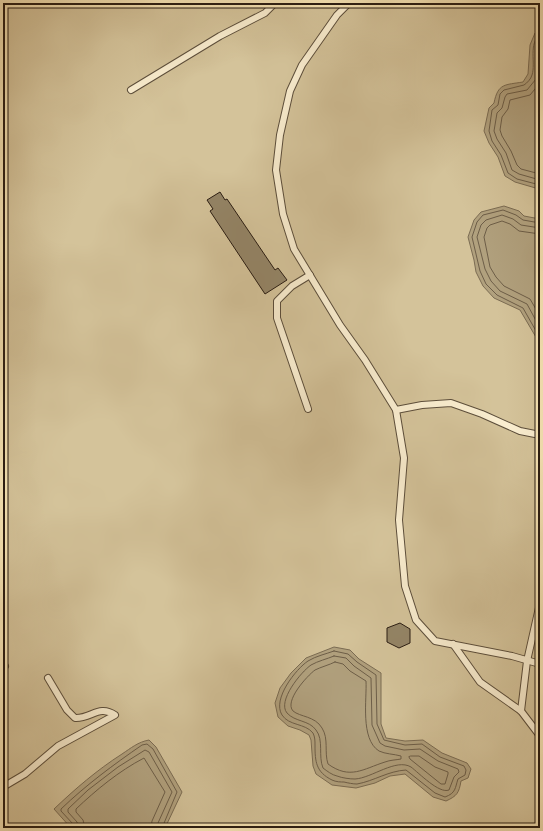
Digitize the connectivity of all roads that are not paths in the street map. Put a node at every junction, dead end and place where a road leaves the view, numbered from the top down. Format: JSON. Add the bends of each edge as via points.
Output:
{"nodes":[{"id":1,"x":275,"y":3,"type":"edge"},
{"id":2,"x":349,"y":3,"type":"edge"},
{"id":3,"x":131,"y":90,"type":"dead end"},
{"id":4,"x":310,"y":275,"type":"junction"},
{"id":5,"x":308,"y":409,"type":"dead end"},
{"id":6,"x":396,"y":410,"type":"junction"},
{"id":7,"x":540,"y":435,"type":"edge"},
{"id":8,"x":540,"y":603,"type":"edge"},
{"id":9,"x":454,"y":644,"type":"junction"},
{"id":10,"x":527,"y":661,"type":"junction"},
{"id":11,"x":540,"y":664,"type":"edge"},
{"id":12,"x":48,"y":678,"type":"dead end"},
{"id":13,"x":521,"y":710,"type":"junction"},
{"id":14,"x":540,"y":736,"type":"edge"},
{"id":15,"x":3,"y":787,"type":"edge"}],
"edges":[{"from":1,"to":3,"type":"lane","via":[[265,13],[220,36]]},
{"from":2,"to":4,"type":"lane","via":[[337,15],[302,65],[290,91],[280,135],[276,170],[282,214],[294,249]]},
{"from":4,"to":5,"type":"lane","via":[[292,286],[277,301],[277,318]]},
{"from":4,"to":6,"type":"lane"},
{"from":6,"to":7,"type":"lane","via":[[451,403],[520,431]]},
{"from":6,"to":9,"type":"lane","via":[[404,458],[399,520],[405,586],[416,620],[435,641]]},
{"from":8,"to":10,"type":"lane"},
{"from":9,"to":10,"type":"lane"},
{"from":9,"to":13,"type":"lane","via":[[480,682]]},
{"from":10,"to":11,"type":"lane"},
{"from":10,"to":13,"type":"lane"},
{"from":12,"to":15,"type":"lane","via":[[67,710],[75,718],[108,710],[115,715],[58,746],[25,774]]},
{"from":13,"to":14,"type":"lane"}]}
